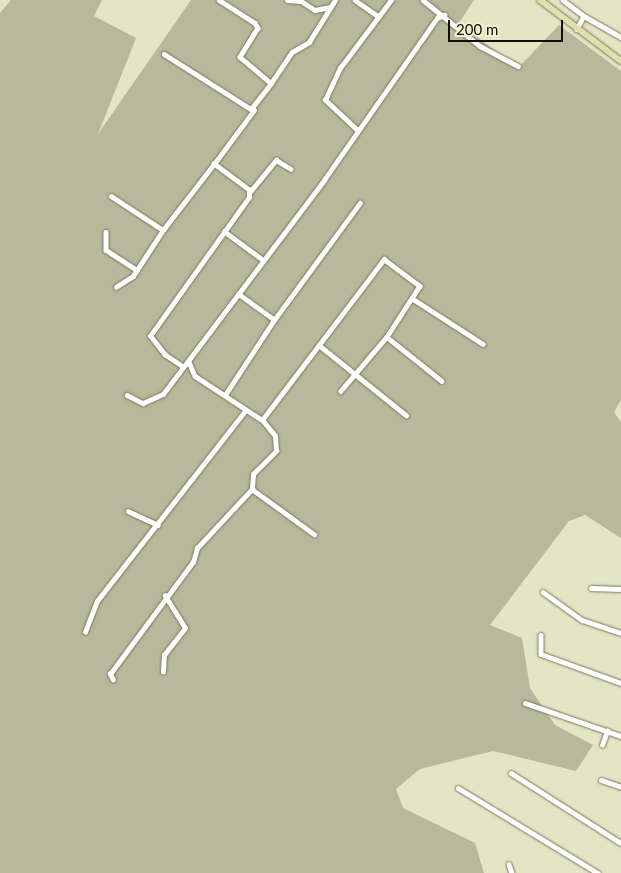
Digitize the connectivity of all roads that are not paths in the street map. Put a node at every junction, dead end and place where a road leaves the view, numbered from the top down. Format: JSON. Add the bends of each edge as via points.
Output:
{"nodes":[{"id":1,"x":219,"y":0,"type":"edge"},
{"id":2,"x":287,"y":0,"type":"edge"},
{"id":3,"x":335,"y":0,"type":"edge"},
{"id":4,"x":355,"y":0,"type":"edge"},
{"id":5,"x":391,"y":0,"type":"edge"},
{"id":6,"x":423,"y":0,"type":"edge"},
{"id":7,"x":540,"y":0,"type":"edge"},
{"id":8,"x":567,"y":1,"type":"edge"},
{"id":9,"x":330,"y":7,"type":"junction"},
{"id":10,"x":444,"y":15,"type":"junction"},
{"id":11,"x":584,"y":16,"type":"junction"},
{"id":12,"x":379,"y":17,"type":"junction"},
{"id":13,"x":577,"y":29,"type":"junction"},
{"id":14,"x":621,"y":38,"type":"edge"},
{"id":15,"x":164,"y":54,"type":"dead end"},
{"id":16,"x":621,"y":61,"type":"edge"},
{"id":17,"x":518,"y":66,"type":"dead end"},
{"id":18,"x":272,"y":84,"type":"junction"},
{"id":19,"x":254,"y":110,"type":"junction"},
{"id":20,"x":358,"y":130,"type":"junction"},
{"id":21,"x":214,"y":164,"type":"junction"},
{"id":22,"x":292,"y":169,"type":"dead end"},
{"id":23,"x":249,"y":193,"type":"junction"},
{"id":24,"x":111,"y":196,"type":"dead end"},
{"id":25,"x":360,"y":203,"type":"dead end"},
{"id":26,"x":163,"y":230,"type":"junction"},
{"id":27,"x":106,"y":232,"type":"dead end"},
{"id":28,"x":224,"y":232,"type":"junction"},
{"id":29,"x":262,"y":259,"type":"junction"},
{"id":30,"x":137,"y":270,"type":"junction"},
{"id":31,"x":116,"y":288,"type":"dead end"},
{"id":32,"x":238,"y":294,"type":"junction"},
{"id":33,"x":414,"y":299,"type":"junction"},
{"id":34,"x":274,"y":320,"type":"junction"},
{"id":35,"x":387,"y":337,"type":"junction"},
{"id":36,"x":483,"y":344,"type":"dead end"},
{"id":37,"x":319,"y":345,"type":"junction"},
{"id":38,"x":189,"y":362,"type":"junction"},
{"id":39,"x":183,"y":367,"type":"junction"},
{"id":40,"x":357,"y":375,"type":"junction"},
{"id":41,"x":442,"y":381,"type":"dead end"},
{"id":42,"x":341,"y":391,"type":"dead end"},
{"id":43,"x":127,"y":395,"type":"dead end"},
{"id":44,"x":225,"y":395,"type":"junction"},
{"id":45,"x":244,"y":412,"type":"junction"},
{"id":46,"x":406,"y":415,"type":"dead end"},
{"id":47,"x":262,"y":420,"type":"junction"},
{"id":48,"x":252,"y":489,"type":"junction"},
{"id":49,"x":128,"y":511,"type":"dead end"},
{"id":50,"x":158,"y":525,"type":"junction"},
{"id":51,"x":314,"y":534,"type":"dead end"},
{"id":52,"x":591,"y":588,"type":"dead end"},
{"id":53,"x":621,"y":589,"type":"edge"},
{"id":54,"x":543,"y":592,"type":"dead end"},
{"id":55,"x":165,"y":596,"type":"junction"},
{"id":56,"x":84,"y":632,"type":"dead end"},
{"id":57,"x":621,"y":633,"type":"edge"},
{"id":58,"x":541,"y":635,"type":"dead end"},
{"id":59,"x":163,"y":672,"type":"dead end"},
{"id":60,"x":113,"y":680,"type":"dead end"},
{"id":61,"x":621,"y":683,"type":"edge"},
{"id":62,"x":525,"y":703,"type":"dead end"},
{"id":63,"x":608,"y":731,"type":"junction"},
{"id":64,"x":621,"y":736,"type":"edge"},
{"id":65,"x":602,"y":746,"type":"dead end"},
{"id":66,"x":511,"y":773,"type":"dead end"},
{"id":67,"x":601,"y":780,"type":"dead end"},
{"id":68,"x":621,"y":787,"type":"edge"},
{"id":69,"x":458,"y":788,"type":"dead end"},
{"id":70,"x":621,"y":843,"type":"edge"},
{"id":71,"x":509,"y":864,"type":"dead end"},
{"id":72,"x":591,"y":872,"type":"edge"},
{"id":73,"x":512,"y":873,"type":"edge"},
{"id":74,"x":598,"y":873,"type":"edge"}],
"edges":[{"from":1,"to":18,"type":"street","via":[[255,23],[258,28],[240,57]]},
{"from":2,"to":9,"type":"street","via":[[301,1],[315,10]]},
{"from":3,"to":9,"type":"street"},
{"from":4,"to":12,"type":"street"},
{"from":5,"to":12,"type":"street"},
{"from":6,"to":10,"type":"street"},
{"from":7,"to":13,"type":"main road"},
{"from":8,"to":11,"type":"street"},
{"from":9,"to":18,"type":"street","via":[[309,42],[292,52]]},
{"from":10,"to":17,"type":"street","via":[[480,46]]},
{"from":10,"to":20,"type":"street","via":[[437,18]]},
{"from":11,"to":13,"type":"street"},
{"from":11,"to":14,"type":"street"},
{"from":12,"to":20,"type":"street","via":[[340,68],[325,100]]},
{"from":13,"to":16,"type":"main road"},
{"from":15,"to":19,"type":"street","via":[[229,99]]},
{"from":18,"to":19,"type":"street"},
{"from":19,"to":21,"type":"street"},
{"from":20,"to":29,"type":"street"},
{"from":21,"to":23,"type":"street"},
{"from":21,"to":26,"type":"street"},
{"from":22,"to":23,"type":"street","via":[[276,160]]},
{"from":23,"to":28,"type":"street"},
{"from":24,"to":26,"type":"street"},
{"from":25,"to":34,"type":"street"},
{"from":26,"to":30,"type":"street"},
{"from":27,"to":30,"type":"street","via":[[106,250]]},
{"from":28,"to":29,"type":"street"},
{"from":28,"to":39,"type":"street","via":[[150,336],[165,355]]},
{"from":29,"to":32,"type":"street"},
{"from":30,"to":31,"type":"street"},
{"from":32,"to":34,"type":"street"},
{"from":32,"to":38,"type":"street"},
{"from":33,"to":35,"type":"street"},
{"from":33,"to":36,"type":"street"},
{"from":33,"to":37,"type":"street","via":[[420,284],[384,259]]},
{"from":34,"to":44,"type":"street"},
{"from":35,"to":40,"type":"street"},
{"from":35,"to":41,"type":"street"},
{"from":37,"to":40,"type":"street"},
{"from":37,"to":47,"type":"street"},
{"from":38,"to":39,"type":"street"},
{"from":38,"to":44,"type":"street","via":[[195,376]]},
{"from":39,"to":43,"type":"street","via":[[152,403]]},
{"from":40,"to":42,"type":"street"},
{"from":40,"to":46,"type":"street"},
{"from":44,"to":45,"type":"street"},
{"from":45,"to":47,"type":"street"},
{"from":45,"to":50,"type":"street"},
{"from":47,"to":48,"type":"street","via":[[278,442],[271,458],[253,474]]},
{"from":48,"to":51,"type":"street"},
{"from":48,"to":55,"type":"street","via":[[196,548],[192,562]]},
{"from":49,"to":50,"type":"street"},
{"from":50,"to":56,"type":"street","via":[[97,601]]},
{"from":52,"to":53,"type":"street"},
{"from":54,"to":57,"type":"street","via":[[582,620]]},
{"from":55,"to":59,"type":"street","via":[[185,628],[164,655]]},
{"from":55,"to":60,"type":"street","via":[[110,674]]},
{"from":58,"to":61,"type":"street","via":[[541,654]]},
{"from":62,"to":63,"type":"street"},
{"from":63,"to":64,"type":"street"},
{"from":63,"to":65,"type":"street"},
{"from":66,"to":70,"type":"street"},
{"from":67,"to":68,"type":"street"},
{"from":69,"to":72,"type":"street"},
{"from":71,"to":73,"type":"street"},
{"from":72,"to":74,"type":"street"}]}
